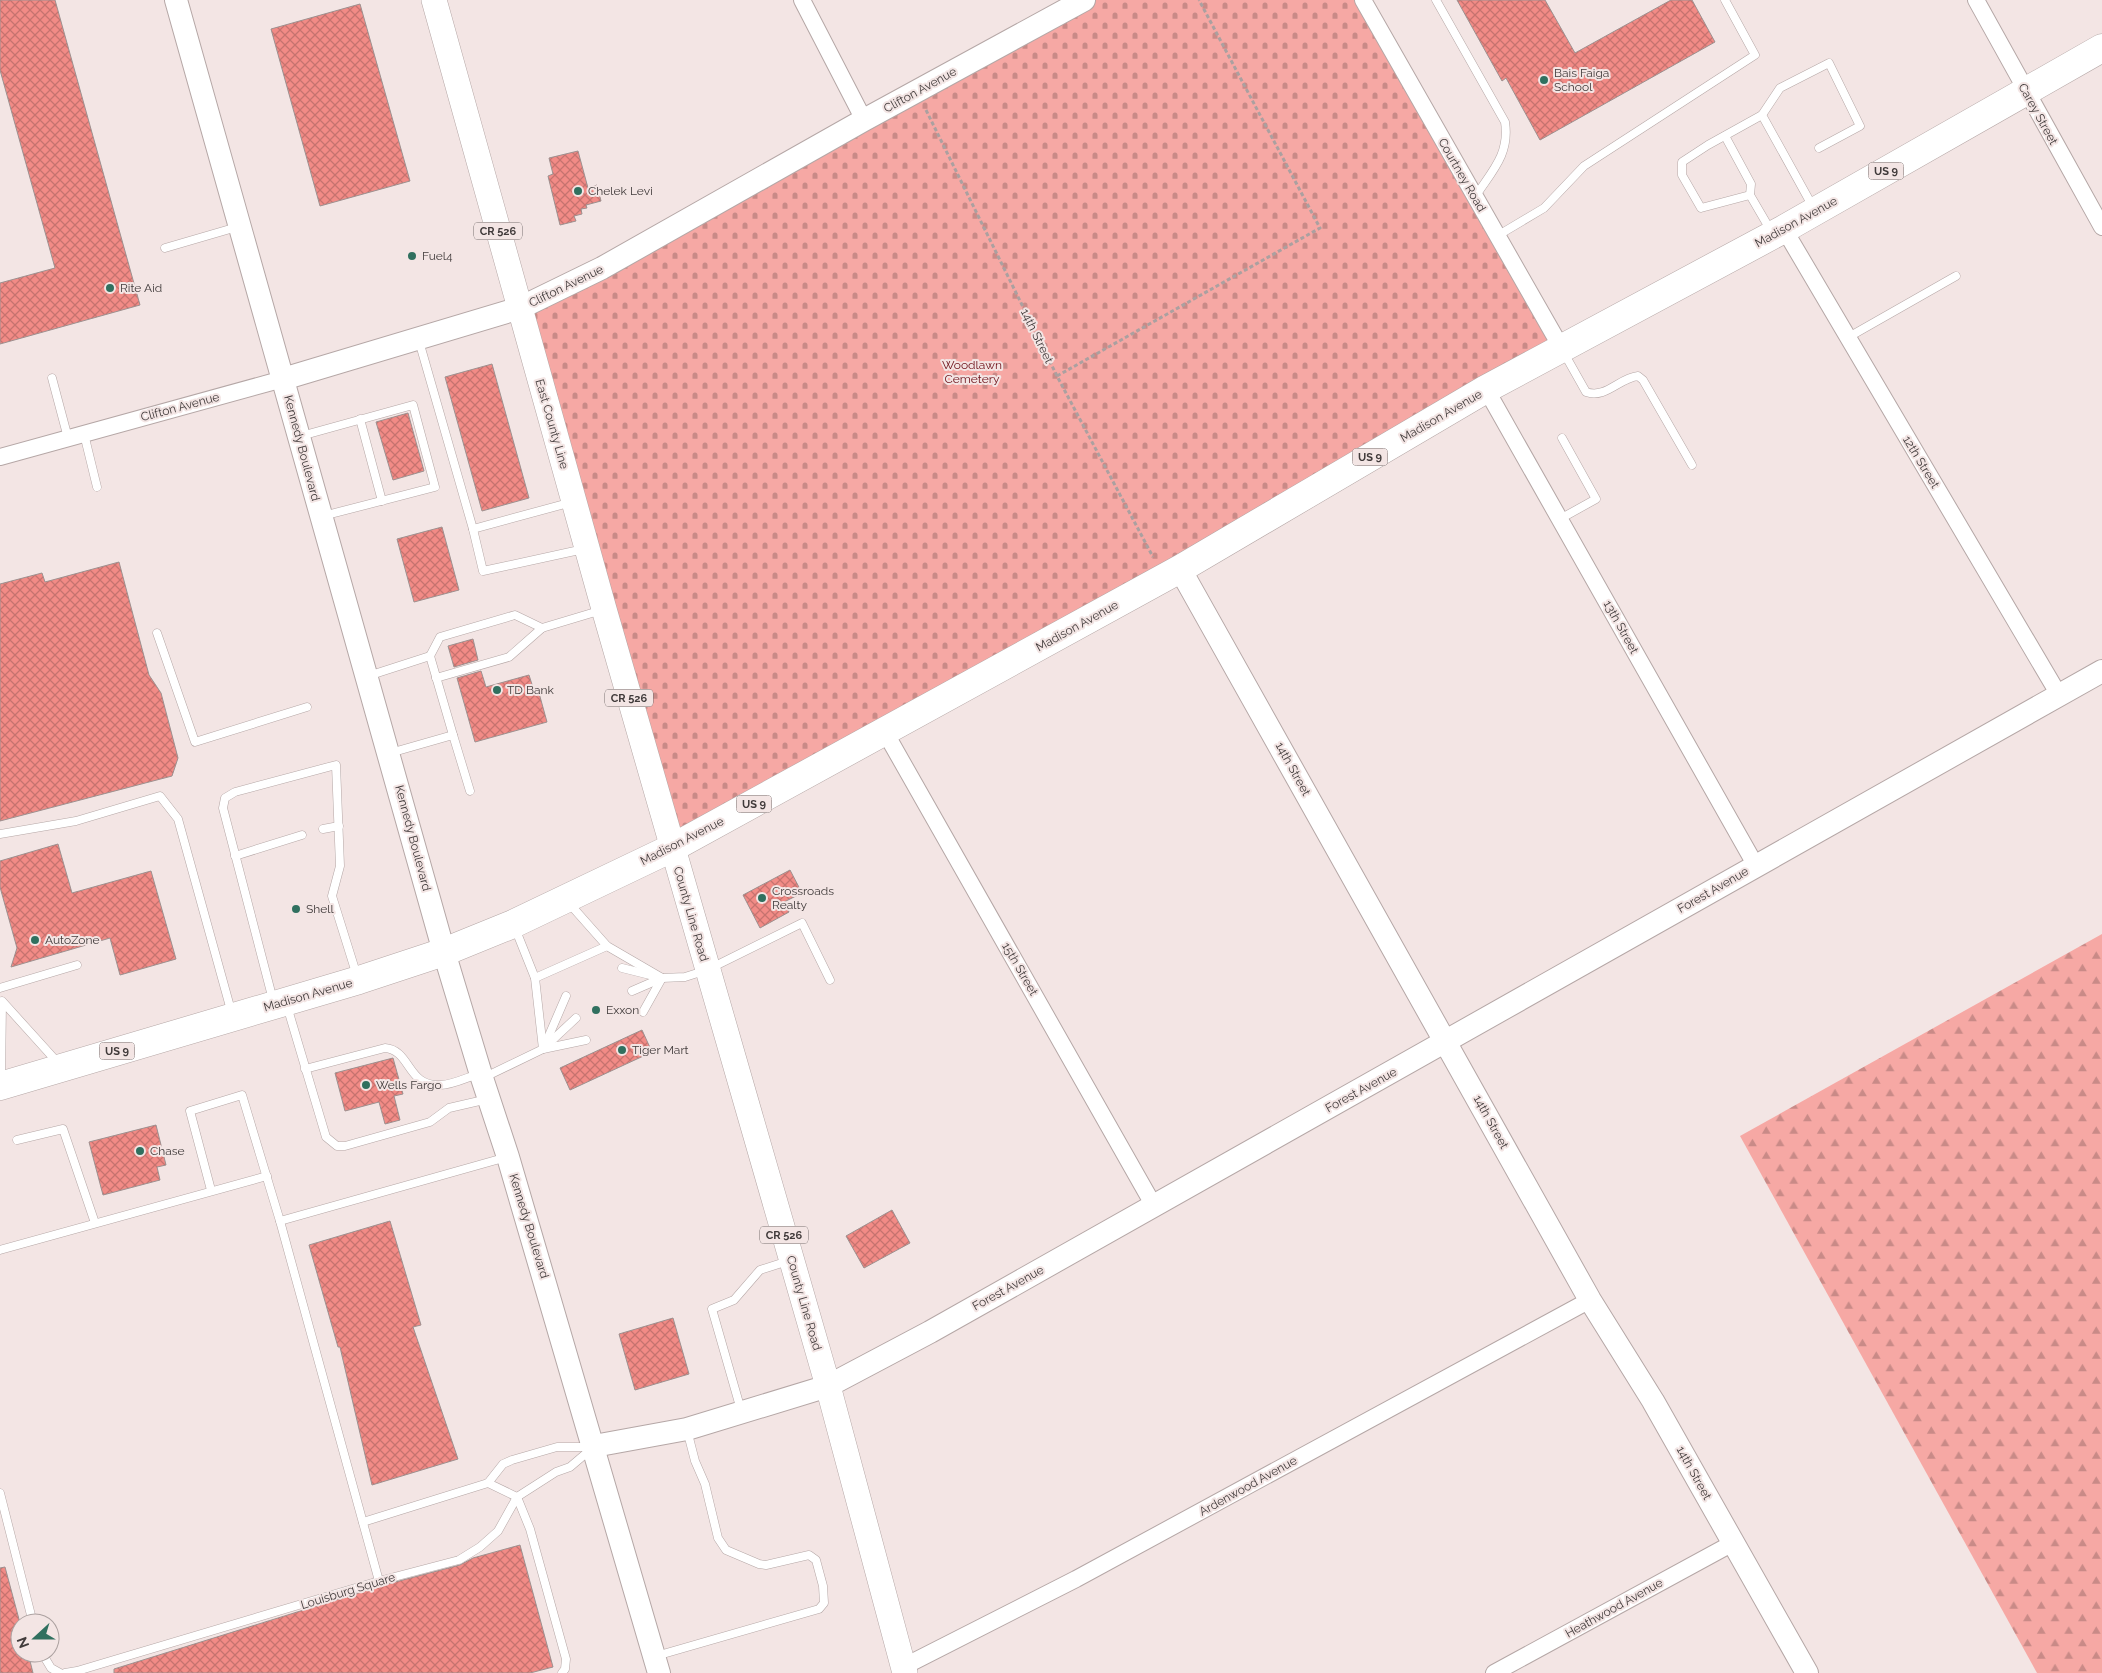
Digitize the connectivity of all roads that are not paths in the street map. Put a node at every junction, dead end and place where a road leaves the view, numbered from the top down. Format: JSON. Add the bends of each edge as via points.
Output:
{"nodes":[{"id":1,"x":176,"y":0,"type":"edge"},
{"id":2,"x":434,"y":0,"type":"edge"},
{"id":3,"x":802,"y":0,"type":"edge"},
{"id":4,"x":1363,"y":0,"type":"edge"},
{"id":5,"x":1436,"y":0,"type":"edge"},
{"id":6,"x":1725,"y":0,"type":"edge"},
{"id":7,"x":1976,"y":0,"type":"edge"},
{"id":8,"x":1078,"y":1,"type":"edge"},
{"id":9,"x":2102,"y":48,"type":"edge"},
{"id":10,"x":2026,"y":92,"type":"junction"},
{"id":11,"x":1762,"y":115,"type":"junction"},
{"id":12,"x":864,"y":120,"type":"junction"},
{"id":13,"x":1725,"y":136,"type":"junction"},
{"id":14,"x":1819,"y":148,"type":"dead end"},
{"id":15,"x":1750,"y":195,"type":"junction"},
{"id":16,"x":1475,"y":197,"type":"junction"},
{"id":17,"x":1816,"y":211,"type":"junction"},
{"id":18,"x":239,"y":227,"type":"junction"},
{"id":19,"x":2102,"y":227,"type":"edge"},
{"id":20,"x":1778,"y":232,"type":"junction"},
{"id":21,"x":1497,"y":236,"type":"junction"},
{"id":22,"x":165,"y":248,"type":"dead end"},
{"id":23,"x":1956,"y":276,"type":"dead end"},
{"id":24,"x":520,"y":308,"type":"junction"},
{"id":25,"x":1847,"y":338,"type":"junction"},
{"id":26,"x":418,"y":339,"type":"junction"},
{"id":27,"x":1562,"y":349,"type":"junction"},
{"id":28,"x":52,"y":378,"type":"dead end"},
{"id":29,"x":283,"y":379,"type":"junction"},
{"id":30,"x":1486,"y":389,"type":"junction"},
{"id":31,"x":360,"y":419,"type":"junction"},
{"id":32,"x":76,"y":436,"type":"junction"},
{"id":33,"x":298,"y":437,"type":"junction"},
{"id":34,"x":1562,"y":438,"type":"dead end"},
{"id":35,"x":0,"y":457,"type":"edge"},
{"id":36,"x":1692,"y":465,"type":"dead end"},
{"id":37,"x":97,"y":486,"type":"dead end"},
{"id":38,"x":382,"y":501,"type":"junction"},
{"id":39,"x":574,"y":502,"type":"junction"},
{"id":40,"x":321,"y":516,"type":"junction"},
{"id":41,"x":1560,"y":520,"type":"junction"},
{"id":42,"x":473,"y":529,"type":"junction"},
{"id":43,"x":586,"y":548,"type":"junction"},
{"id":44,"x":1172,"y":573,"type":"junction"},
{"id":45,"x":604,"y":609,"type":"junction"},
{"id":46,"x":542,"y":628,"type":"junction"},
{"id":47,"x":157,"y":633,"type":"dead end"},
{"id":48,"x":430,"y":656,"type":"junction"},
{"id":49,"x":2102,"y":671,"type":"edge"},
{"id":50,"x":368,"y":676,"type":"junction"},
{"id":51,"x":436,"y":678,"type":"junction"},
{"id":52,"x":2059,"y":695,"type":"junction"},
{"id":53,"x":307,"y":707,"type":"dead end"},
{"id":54,"x":885,"y":732,"type":"junction"},
{"id":55,"x":453,"y":735,"type":"junction"},
{"id":56,"x":390,"y":753,"type":"junction"},
{"id":57,"x":470,"y":791,"type":"dead end"},
{"id":58,"x":339,"y":826,"type":"junction"},
{"id":59,"x":323,"y":830,"type":"dead end"},
{"id":60,"x":0,"y":834,"type":"edge"},
{"id":61,"x":302,"y":836,"type":"dead end"},
{"id":62,"x":672,"y":848,"type":"junction"},
{"id":63,"x":235,"y":856,"type":"junction"},
{"id":64,"x":1756,"y":866,"type":"junction"},
{"id":65,"x":564,"y":899,"type":"junction"},
{"id":66,"x":513,"y":924,"type":"junction"},
{"id":67,"x":607,"y":946,"type":"junction"},
{"id":68,"x":444,"y":952,"type":"junction"},
{"id":69,"x":78,"y":965,"type":"dead end"},
{"id":70,"x":622,"y":968,"type":"dead end"},
{"id":71,"x":707,"y":970,"type":"junction"},
{"id":72,"x":535,"y":978,"type":"junction"},
{"id":73,"x":662,"y":978,"type":"junction"},
{"id":74,"x":359,"y":980,"type":"junction"},
{"id":75,"x":830,"y":980,"type":"dead end"},
{"id":76,"x":0,"y":988,"type":"edge"},
{"id":77,"x":632,"y":991,"type":"dead end"},
{"id":78,"x":566,"y":996,"type":"dead end"},
{"id":79,"x":1,"y":1000,"type":"edge"},
{"id":80,"x":280,"y":1003,"type":"junction"},
{"id":81,"x":643,"y":1012,"type":"dead end"},
{"id":82,"x":233,"y":1017,"type":"junction"},
{"id":83,"x":576,"y":1018,"type":"dead end"},
{"id":84,"x":586,"y":1040,"type":"dead end"},
{"id":85,"x":1446,"y":1042,"type":"junction"},
{"id":86,"x":543,"y":1049,"type":"junction"},
{"id":87,"x":62,"y":1067,"type":"junction"},
{"id":88,"x":305,"y":1069,"type":"junction"},
{"id":89,"x":484,"y":1084,"type":"junction"},
{"id":90,"x":0,"y":1086,"type":"edge"},
{"id":91,"x":17,"y":1140,"type":"dead end"},
{"id":92,"x":508,"y":1157,"type":"junction"},
{"id":93,"x":267,"y":1176,"type":"junction"},
{"id":94,"x":212,"y":1190,"type":"junction"},
{"id":95,"x":1154,"y":1206,"type":"junction"},
{"id":96,"x":280,"y":1220,"type":"junction"},
{"id":97,"x":95,"y":1223,"type":"junction"},
{"id":98,"x":0,"y":1250,"type":"edge"},
{"id":99,"x":792,"y":1260,"type":"junction"},
{"id":100,"x":1590,"y":1300,"type":"junction"},
{"id":101,"x":828,"y":1386,"type":"junction"},
{"id":102,"x":741,"y":1412,"type":"junction"},
{"id":103,"x":687,"y":1429,"type":"junction"},
{"id":104,"x":594,"y":1446,"type":"junction"},
{"id":105,"x":488,"y":1483,"type":"junction"},
{"id":106,"x":0,"y":1493,"type":"edge"},
{"id":107,"x":517,"y":1497,"type":"junction"},
{"id":108,"x":363,"y":1522,"type":"junction"},
{"id":109,"x":1733,"y":1543,"type":"junction"},
{"id":110,"x":380,"y":1581,"type":"junction"},
{"id":111,"x":30,"y":1613,"type":"edge"},
{"id":112,"x":657,"y":1665,"type":"edge"},
{"id":113,"x":904,"y":1670,"type":"edge"},
{"id":114,"x":51,"y":1671,"type":"edge"},
{"id":115,"x":60,"y":1673,"type":"edge"},
{"id":116,"x":65,"y":1673,"type":"edge"},
{"id":117,"x":562,"y":1673,"type":"edge"},
{"id":118,"x":1494,"y":1673,"type":"edge"},
{"id":119,"x":1807,"y":1673,"type":"edge"}],
"edges":[{"from":1,"to":18,"type":"street","name":"Kennedy Boulevard"},
{"from":2,"to":24,"type":"main road","name":"East County Line","number":"CR 526"},
{"from":3,"to":12,"type":"street"},
{"from":4,"to":16,"type":"street","name":"Courtney Road"},
{"from":5,"to":16,"type":"lane","via":[[1505,122],[1505,150]]},
{"from":6,"to":21,"type":"lane","via":[[1755,55],[1584,166],[1544,208]]},
{"from":7,"to":10,"type":"street","name":"Carey Street"},
{"from":8,"to":12,"type":"street","name":"Clifton Avenue"},
{"from":9,"to":10,"type":"highway","name":"Madison Avenue","number":"US 9"},
{"from":10,"to":17,"type":"highway","name":"Madison Avenue","number":"US 9"},
{"from":10,"to":19,"type":"street","name":"Carey Street"},
{"from":11,"to":13,"type":"lane"},
{"from":11,"to":14,"type":"lane","via":[[1780,88],[1829,63],[1860,126]]},
{"from":11,"to":17,"type":"lane"},
{"from":12,"to":24,"type":"street","name":"Clifton Avenue","via":[[602,268]]},
{"from":13,"to":15,"type":"lane","via":[[1751,184]]},
{"from":13,"to":15,"type":"lane","via":[[1682,162],[1682,175],[1701,208]]},
{"from":15,"to":20,"type":"lane"},
{"from":16,"to":21,"type":"street","name":"Courtney Road"},
{"from":17,"to":20,"type":"highway","name":"Madison Avenue","number":"US 9"},
{"from":18,"to":22,"type":"lane"},
{"from":18,"to":29,"type":"street","name":"Kennedy Boulevard"},
{"from":20,"to":25,"type":"street","name":"12th Street"},
{"from":20,"to":27,"type":"highway","name":"Madison Avenue","number":"US 9"},
{"from":21,"to":27,"type":"street","name":"Courtney Road"},
{"from":23,"to":25,"type":"lane"},
{"from":24,"to":26,"type":"street","name":"Clifton Avenue"},
{"from":24,"to":39,"type":"main road","name":"East County Line","number":"CR 526"},
{"from":25,"to":52,"type":"street","name":"12th Street"},
{"from":26,"to":29,"type":"street","name":"Clifton Avenue"},
{"from":26,"to":42,"type":"lane"},
{"from":27,"to":30,"type":"highway","name":"Madison Avenue","number":"US 9"},
{"from":27,"to":36,"type":"lane","via":[[1586,392],[1594,395],[1604,392],[1632,377],[1638,376],[1643,380]]},
{"from":28,"to":32,"type":"lane"},
{"from":29,"to":32,"type":"street","name":"Clifton Avenue"},
{"from":29,"to":33,"type":"street","name":"Kennedy Boulevard"},
{"from":30,"to":41,"type":"street","name":"13th Street"},
{"from":30,"to":44,"type":"highway","name":"Madison Avenue","number":"US 9"},
{"from":31,"to":33,"type":"lane"},
{"from":31,"to":38,"type":"lane"},
{"from":31,"to":38,"type":"lane","via":[[413,405],[436,487]]},
{"from":32,"to":35,"type":"street","name":"Clifton Avenue"},
{"from":32,"to":37,"type":"lane"},
{"from":33,"to":40,"type":"street","name":"Kennedy Boulevard"},
{"from":34,"to":41,"type":"lane","via":[[1596,499]]},
{"from":38,"to":40,"type":"lane"},
{"from":39,"to":42,"type":"lane"},
{"from":39,"to":43,"type":"main road","name":"East County Line","number":"CR 526"},
{"from":40,"to":50,"type":"street","name":"Kennedy Boulevard"},
{"from":41,"to":64,"type":"street","name":"13th Street"},
{"from":42,"to":43,"type":"lane","via":[[483,571]]},
{"from":43,"to":45,"type":"main road","name":"East County Line","number":"CR 526"},
{"from":44,"to":54,"type":"highway","name":"Madison Avenue","number":"US 9"},
{"from":44,"to":85,"type":"street","name":"14th Street"},
{"from":45,"to":46,"type":"lane"},
{"from":45,"to":62,"type":"main road","name":"East County Line","number":"CR 526"},
{"from":46,"to":48,"type":"lane","via":[[514,615],[440,637]]},
{"from":46,"to":51,"type":"lane","via":[[509,657]]},
{"from":47,"to":53,"type":"lane","via":[[195,742]]},
{"from":48,"to":50,"type":"lane"},
{"from":48,"to":51,"type":"lane"},
{"from":49,"to":52,"type":"street","name":"Forest Avenue"},
{"from":50,"to":56,"type":"street","name":"Kennedy Boulevard"},
{"from":51,"to":55,"type":"lane"},
{"from":52,"to":64,"type":"street","name":"Forest Avenue"},
{"from":54,"to":62,"type":"highway","name":"Madison Avenue","number":"US 9"},
{"from":54,"to":95,"type":"street","name":"15th Street"},
{"from":55,"to":56,"type":"lane"},
{"from":55,"to":57,"type":"lane"},
{"from":56,"to":68,"type":"street","name":"Kennedy Boulevard"},
{"from":58,"to":59,"type":"lane"},
{"from":58,"to":63,"type":"lane","via":[[336,765],[234,792],[225,798],[223,808]]},
{"from":58,"to":74,"type":"lane","via":[[340,866],[332,896]]},
{"from":60,"to":82,"type":"lane","via":[[76,821],[160,796],[178,819]]},
{"from":61,"to":63,"type":"lane"},
{"from":62,"to":65,"type":"highway","name":"Madison Avenue","number":"US 9"},
{"from":62,"to":71,"type":"main road","name":"County Line Road","number":"CR 526"},
{"from":63,"to":80,"type":"lane"},
{"from":64,"to":85,"type":"street","name":"Forest Avenue"},
{"from":65,"to":66,"type":"highway","name":"Madison Avenue","number":"US 9"},
{"from":65,"to":67,"type":"lane"},
{"from":66,"to":68,"type":"highway","name":"Madison Avenue","number":"US 9"},
{"from":66,"to":72,"type":"lane"},
{"from":67,"to":72,"type":"lane"},
{"from":67,"to":73,"type":"lane"},
{"from":68,"to":74,"type":"highway","name":"Madison Avenue","number":"US 9"},
{"from":68,"to":89,"type":"street","name":"Kennedy Boulevard"},
{"from":69,"to":76,"type":"lane"},
{"from":70,"to":73,"type":"lane"},
{"from":71,"to":73,"type":"lane","via":[[685,977]]},
{"from":71,"to":75,"type":"lane","via":[[802,923]]},
{"from":71,"to":99,"type":"main road","name":"County Line Road","number":"CR 526"},
{"from":72,"to":86,"type":"lane"},
{"from":73,"to":77,"type":"lane"},
{"from":73,"to":81,"type":"lane"},
{"from":74,"to":80,"type":"highway","name":"Madison Avenue","number":"US 9"},
{"from":78,"to":86,"type":"lane"},
{"from":79,"to":87,"type":"lane"},
{"from":79,"to":90,"type":"lane"},
{"from":80,"to":82,"type":"highway","name":"Madison Avenue","number":"US 9"},
{"from":80,"to":88,"type":"lane"},
{"from":82,"to":87,"type":"highway","name":"Madison Avenue","number":"US 9"},
{"from":83,"to":86,"type":"lane"},
{"from":84,"to":86,"type":"lane"},
{"from":85,"to":95,"type":"street","name":"Forest Avenue"},
{"from":85,"to":100,"type":"street","name":"14th Street"},
{"from":86,"to":89,"type":"lane"},
{"from":87,"to":90,"type":"highway","name":"Madison Avenue","number":"US 9"},
{"from":88,"to":89,"type":"lane","via":[[392,1048],[399,1052],[415,1077],[429,1083]]},
{"from":88,"to":89,"type":"lane","via":[[326,1137],[337,1146],[430,1122]]},
{"from":89,"to":92,"type":"street","name":"Kennedy Boulevard"},
{"from":91,"to":97,"type":"lane","via":[[63,1129]]},
{"from":92,"to":96,"type":"lane"},
{"from":92,"to":104,"type":"street","name":"Kennedy Boulevard"},
{"from":93,"to":94,"type":"lane"},
{"from":93,"to":94,"type":"lane","via":[[242,1095],[190,1111]]},
{"from":93,"to":96,"type":"lane"},
{"from":94,"to":97,"type":"lane"},
{"from":95,"to":101,"type":"street","name":"Forest Avenue"},
{"from":96,"to":108,"type":"lane"},
{"from":97,"to":98,"type":"lane"},
{"from":99,"to":101,"type":"main road","name":"County Line Road","number":"CR 526"},
{"from":99,"to":102,"type":"lane","via":[[760,1270],[734,1300],[712,1309]]},
{"from":100,"to":109,"type":"street","name":"14th Street","via":[[1653,1401]]},
{"from":100,"to":113,"type":"street","name":"Ardenwood Avenue"},
{"from":101,"to":102,"type":"street","name":"Forest Avenue"},
{"from":101,"to":113,"type":"main road","name":"County Line Road","number":"CR 526"},
{"from":102,"to":103,"type":"street","name":"Forest Avenue"},
{"from":103,"to":104,"type":"street","name":"Forest Avenue"},
{"from":103,"to":112,"type":"lane","via":[[718,1538],[726,1550],[766,1565],[809,1555],[816,1560],[824,1603],[819,1609]]},
{"from":104,"to":105,"type":"lane","via":[[557,1447],[512,1460],[503,1464]]},
{"from":104,"to":107,"type":"lane","name":"Louisburg Square","via":[[570,1467],[556,1472]]},
{"from":104,"to":112,"type":"street","name":"Kennedy Boulevard"},
{"from":105,"to":107,"type":"lane"},
{"from":105,"to":108,"type":"lane"},
{"from":106,"to":111,"type":"lane"},
{"from":107,"to":110,"type":"lane","name":"Louisburg Square","via":[[498,1531],[480,1547],[458,1560]]},
{"from":107,"to":117,"type":"lane","via":[[530,1529],[566,1660]]},
{"from":108,"to":110,"type":"lane"},
{"from":109,"to":118,"type":"street","name":"Heathwood Avenue"},
{"from":109,"to":119,"type":"street","name":"14th Street"},
{"from":110,"to":116,"type":"lane","name":"Louisburg Square"},
{"from":114,"to":115,"type":"lane"}]}
